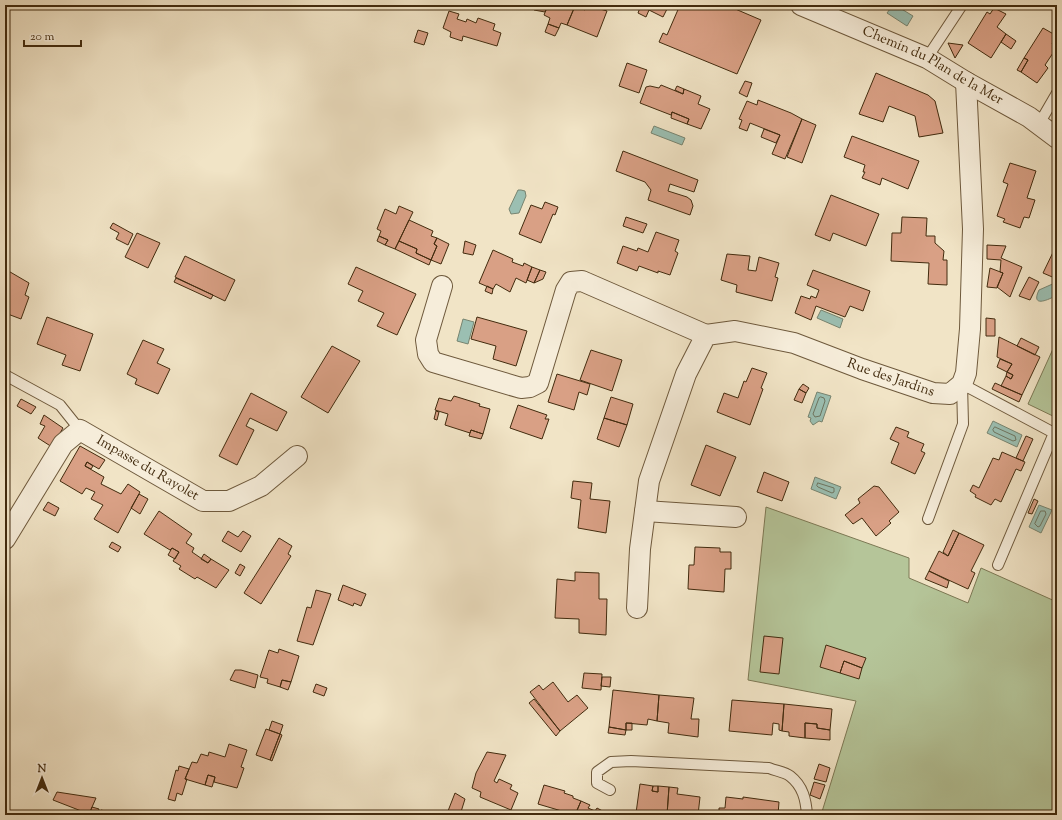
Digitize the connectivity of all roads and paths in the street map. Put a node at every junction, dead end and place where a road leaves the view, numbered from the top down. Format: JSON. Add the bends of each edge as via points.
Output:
{"nodes":[{"id":1,"x":801,"y":5,"type":"edge"},
{"id":2,"x":962,"y":5,"type":"edge"},
{"id":3,"x":927,"y":58,"type":"junction"},
{"id":4,"x":966,"y":82,"type":"junction"},
{"id":5,"x":1057,"y":93,"type":"edge"},
{"id":6,"x":1039,"y":124,"type":"junction"},
{"id":7,"x":1057,"y":138,"type":"edge"},
{"id":8,"x":442,"y":286,"type":"dead end"},
{"id":9,"x":706,"y":335,"type":"junction"},
{"id":10,"x":5,"y":375,"type":"edge"},
{"id":11,"x":962,"y":384,"type":"junction"},
{"id":12,"x":80,"y":430,"type":"junction"},
{"id":13,"x":297,"y":456,"type":"dead end"},
{"id":14,"x":645,"y":511,"type":"junction"},
{"id":15,"x":736,"y":517,"type":"dead end"},
{"id":16,"x":928,"y":519,"type":"dead end"},
{"id":17,"x":5,"y":539,"type":"edge"},
{"id":18,"x":998,"y":564,"type":"dead end"},
{"id":19,"x":637,"y":608,"type":"dead end"},
{"id":20,"x":610,"y":790,"type":"dead end"},
{"id":21,"x":807,"y":815,"type":"edge"}],
"edges":[{"from":1,"to":3,"type":"street","name":"Chemin du Plan de la Mer"},
{"from":2,"to":3,"type":"lane"},
{"from":3,"to":4,"type":"street","name":"Chemin du Plan de la Mer"},
{"from":4,"to":6,"type":"street","name":"Chemin du Plan de la Mer"},
{"from":4,"to":11,"type":"street","via":[[973,229],[970,329],[966,373]]},
{"from":5,"to":6,"type":"lane"},
{"from":6,"to":7,"type":"street","name":"Chemin du Plan de la Mer"},
{"from":8,"to":9,"type":"street","via":[[426,340],[428,354],[433,362],[521,388],[538,383],[566,290],[571,282],[582,281]]},
{"from":9,"to":11,"type":"street","name":"Rue des Jardins","via":[[735,331],[794,343],[933,394],[950,394]]},
{"from":9,"to":14,"type":"street","via":[[686,374],[651,474]]},
{"from":10,"to":12,"type":"lane","name":"Impasse du Rayolet","via":[[60,405]]},
{"from":11,"to":16,"type":"lane","via":[[963,424]]},
{"from":11,"to":18,"type":"lane","via":[[1054,433]]},
{"from":12,"to":13,"type":"street","name":"Impasse du Rayolet","via":[[203,502],[229,501],[261,486]]},
{"from":12,"to":17,"type":"street","name":"Impasse du Rayolet","via":[[63,444]]},
{"from":14,"to":15,"type":"street"},
{"from":14,"to":19,"type":"street"},
{"from":20,"to":21,"type":"lane","via":[[597,783],[597,772],[611,762],[770,768],[790,776],[802,789]]}]}
